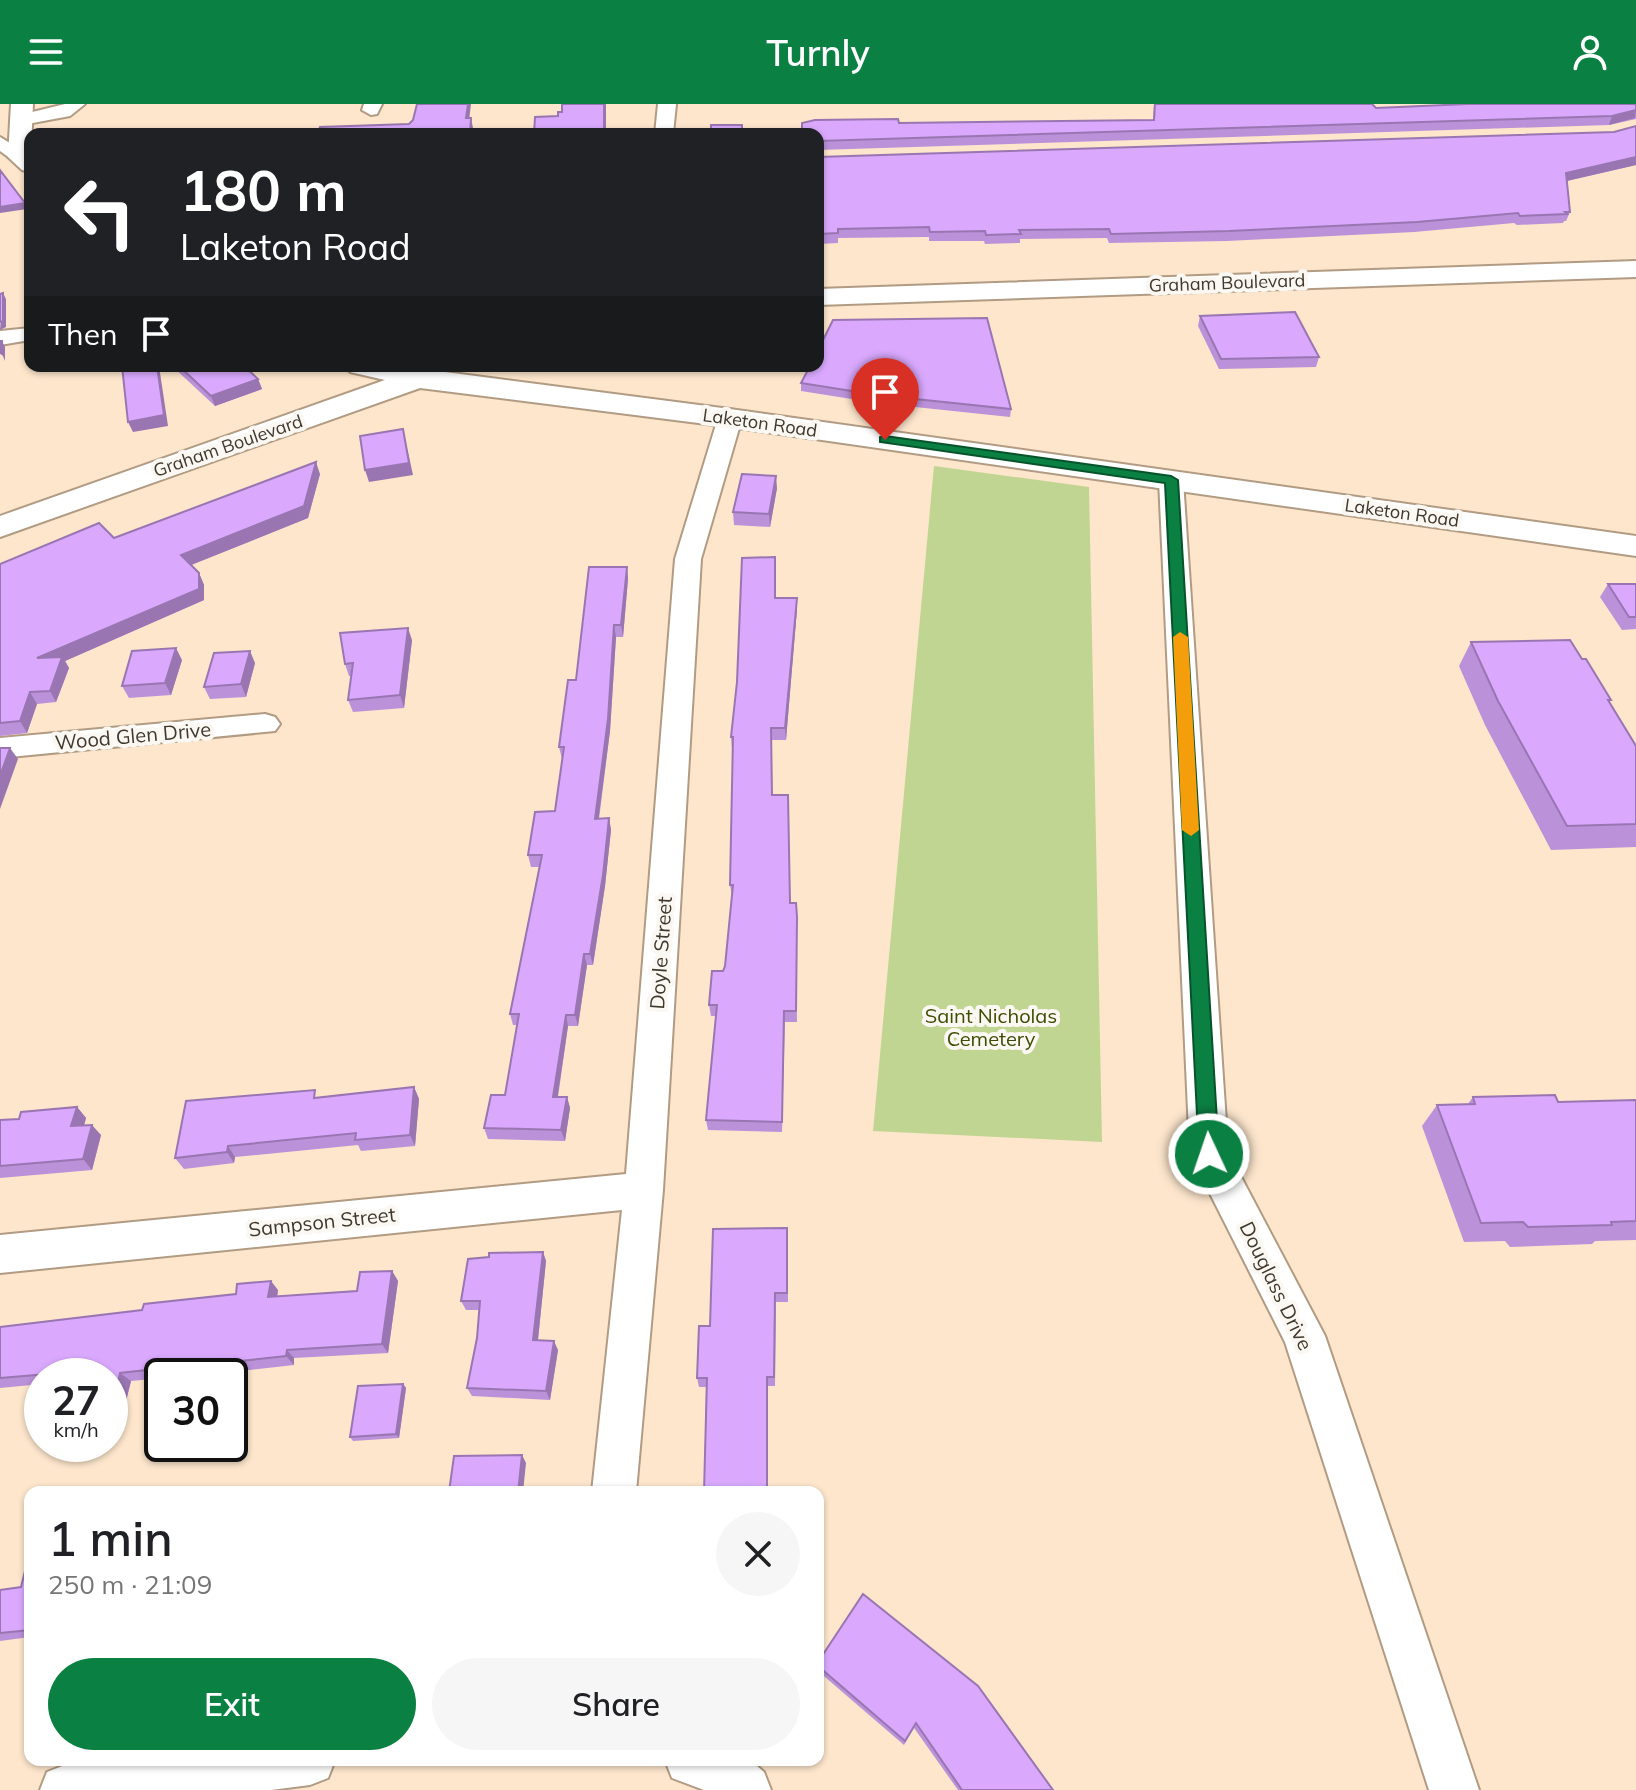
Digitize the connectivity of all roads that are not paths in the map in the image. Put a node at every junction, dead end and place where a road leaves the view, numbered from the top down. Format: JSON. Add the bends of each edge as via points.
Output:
{"nodes":[{"id":1,"x":76,"y":104,"type":"edge"},
{"id":2,"x":667,"y":104,"type":"edge"},
{"id":3,"x":22,"y":112,"type":"edge"},
{"id":4,"x":665,"y":128,"type":"edge"},
{"id":5,"x":0,"y":142,"type":"edge"},
{"id":6,"x":17,"y":160,"type":"edge"},
{"id":7,"x":1636,"y":269,"type":"edge"},
{"id":8,"x":824,"y":297,"type":"edge"},
{"id":9,"x":24,"y":335,"type":"edge"},
{"id":10,"x":0,"y":338,"type":"edge"},
{"id":11,"x":387,"y":372,"type":"edge"},
{"id":12,"x":439,"y":372,"type":"edge"},
{"id":13,"x":418,"y":379,"type":"junction"},
{"id":14,"x":730,"y":418,"type":"junction"},
{"id":15,"x":1171,"y":480,"type":"junction"},
{"id":16,"x":0,"y":527,"type":"edge"},
{"id":17,"x":1636,"y":546,"type":"edge"},
{"id":18,"x":265,"y":724,"type":"dead end"},
{"id":19,"x":0,"y":748,"type":"edge"},
{"id":20,"x":644,"y":1190,"type":"junction"},
{"id":21,"x":0,"y":1254,"type":"edge"},
{"id":22,"x":615,"y":1486,"type":"edge"},
{"id":23,"x":261,"y":1766,"type":"edge"},
{"id":24,"x":707,"y":1766,"type":"edge"},
{"id":25,"x":65,"y":1790,"type":"edge"},
{"id":26,"x":746,"y":1790,"type":"edge"},
{"id":27,"x":1454,"y":1790,"type":"edge"}],
"edges":[{"from":1,"to":3,"type":"street","via":[[64,112]]},
{"from":2,"to":4,"type":"street"},
{"from":3,"to":6,"type":"street"},
{"from":5,"to":6,"type":"street"},
{"from":7,"to":8,"type":"street","name":"Graham Boulevard"},
{"from":9,"to":10,"type":"street"},
{"from":11,"to":13,"type":"street","name":"Laketon Road"},
{"from":12,"to":13,"type":"street","name":"Graham Boulevard"},
{"from":13,"to":14,"type":"street","name":"Laketon Road"},
{"from":13,"to":16,"type":"street","name":"Graham Boulevard"},
{"from":14,"to":15,"type":"street","name":"Laketon Road"},
{"from":14,"to":20,"type":"street","name":"Doyle Street","via":[[688,559]]},
{"from":15,"to":17,"type":"street","name":"Laketon Road"},
{"from":15,"to":27,"type":"street","name":"Douglass Drive","via":[[1209,1154],[1304,1336]]},
{"from":18,"to":19,"type":"street","name":"Wood Glen Drive"},
{"from":20,"to":21,"type":"street","name":"Sampson Street"},
{"from":20,"to":22,"type":"street","name":"Doyle Street"},
{"from":23,"to":25,"type":"street"},
{"from":24,"to":26,"type":"street","via":[[727,1773]]}]}
